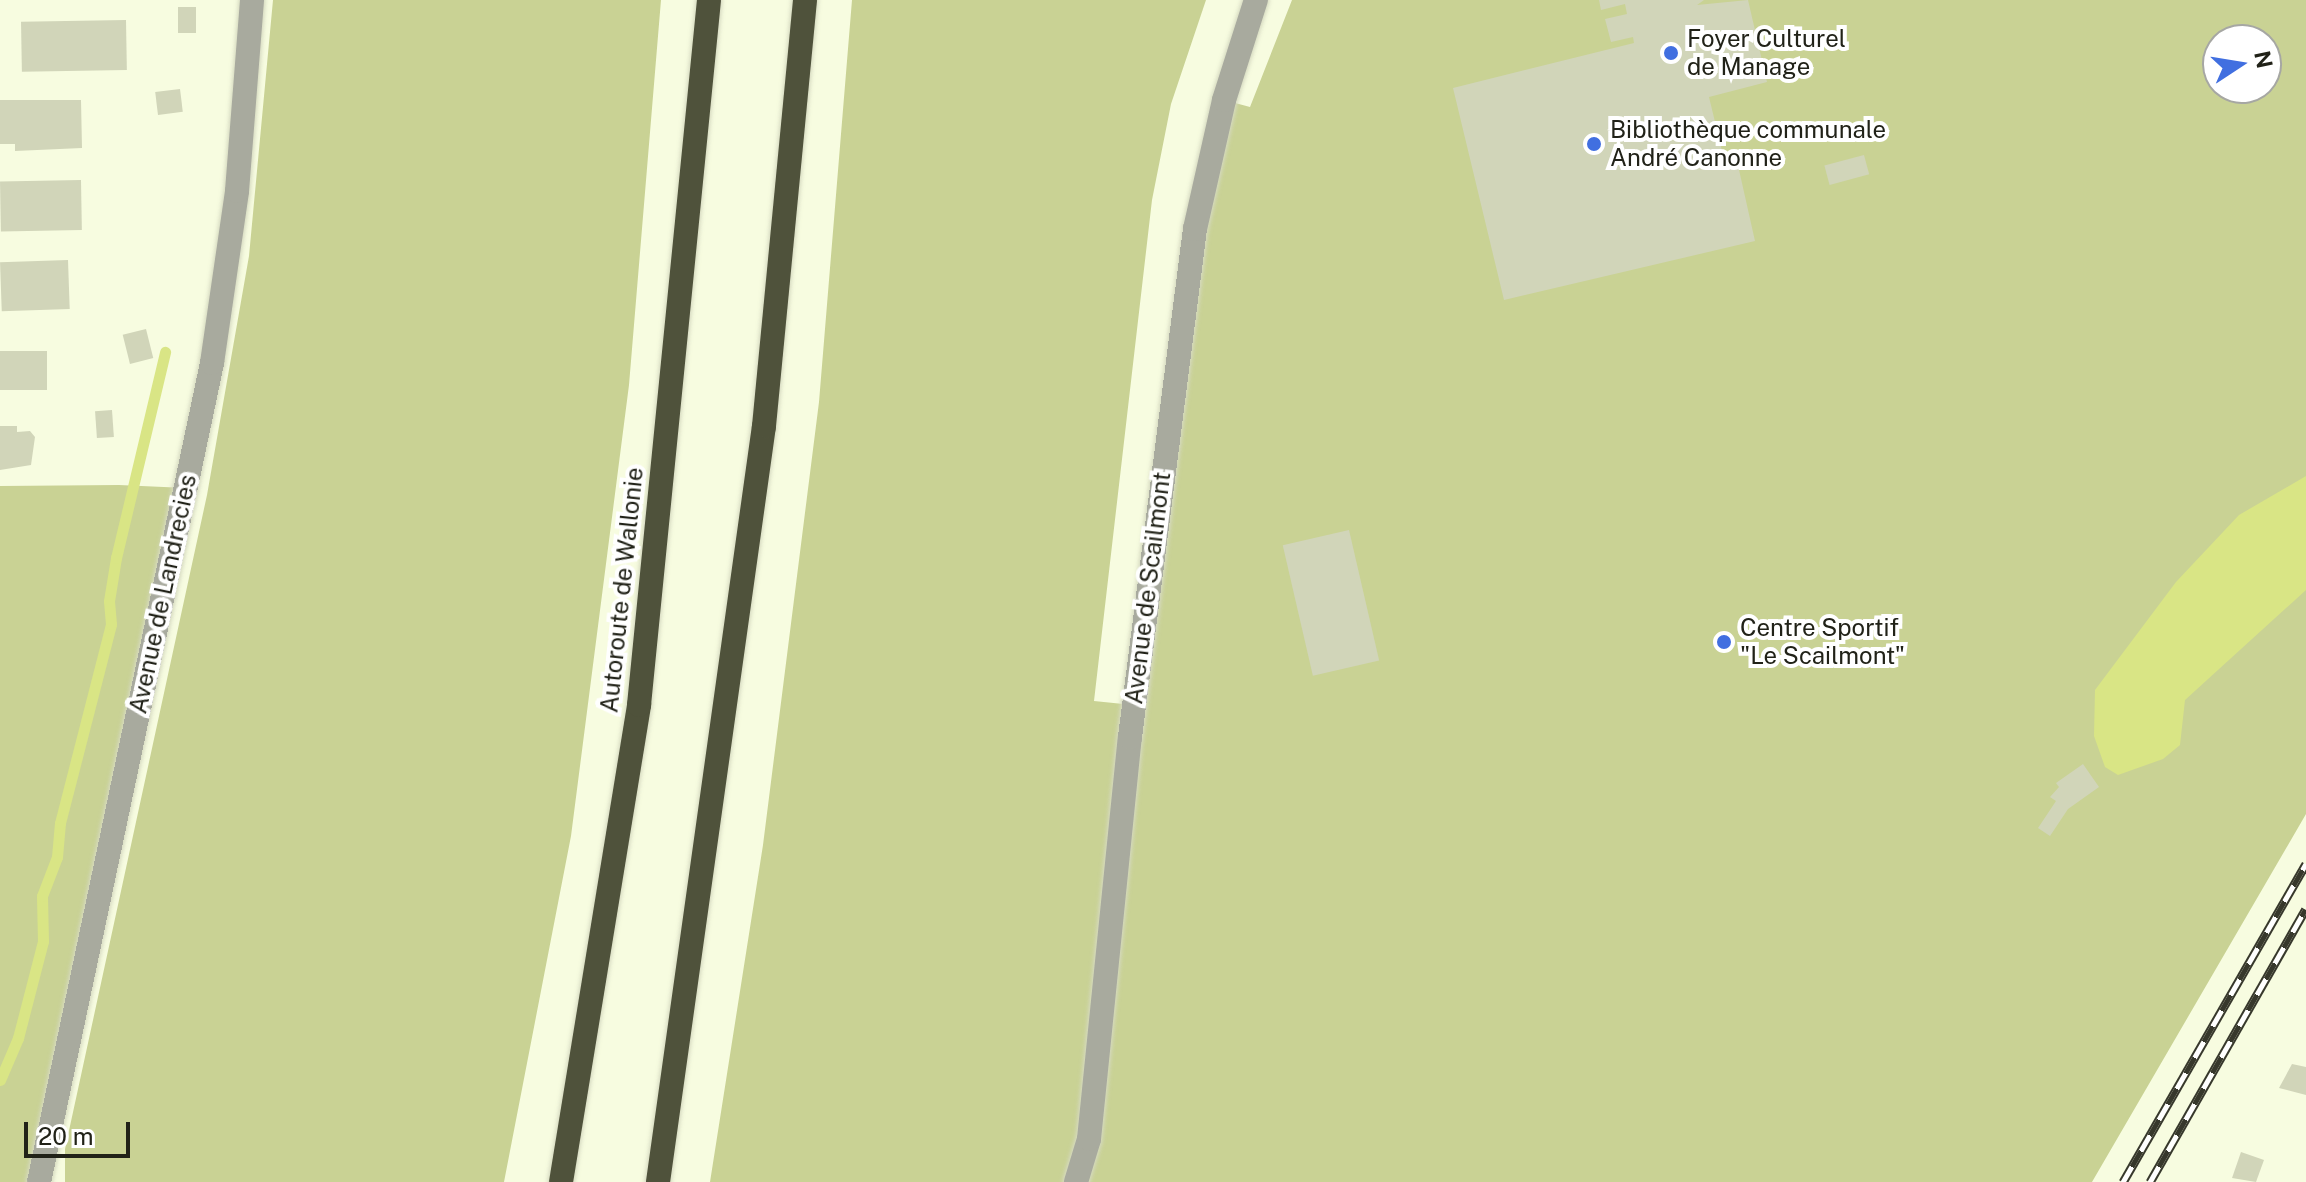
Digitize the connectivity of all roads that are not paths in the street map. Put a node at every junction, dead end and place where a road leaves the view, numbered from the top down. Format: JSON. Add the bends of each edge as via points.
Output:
{"nodes":[{"id":1,"x":252,"y":0,"type":"edge"},
{"id":2,"x":709,"y":0,"type":"edge"},
{"id":3,"x":805,"y":0,"type":"edge"},
{"id":4,"x":1256,"y":0,"type":"edge"},
{"id":5,"x":39,"y":1182,"type":"edge"},
{"id":6,"x":561,"y":1182,"type":"edge"},
{"id":7,"x":658,"y":1182,"type":"edge"},
{"id":8,"x":1076,"y":1182,"type":"edge"}],
"edges":[{"from":1,"to":5,"type":"street","name":"Avenue de Landrecies","via":[[237,191],[212,363]]},
{"from":2,"to":6,"type":"highway","name":"Autoroute de Wallonie","via":[[639,705]]},
{"from":3,"to":7,"type":"highway","via":[[764,426]]},
{"from":4,"to":8,"type":"street","name":"Avenue de Scailmont","via":[[1224,100],[1195,229],[1134,705],[1089,1139]]}]}
